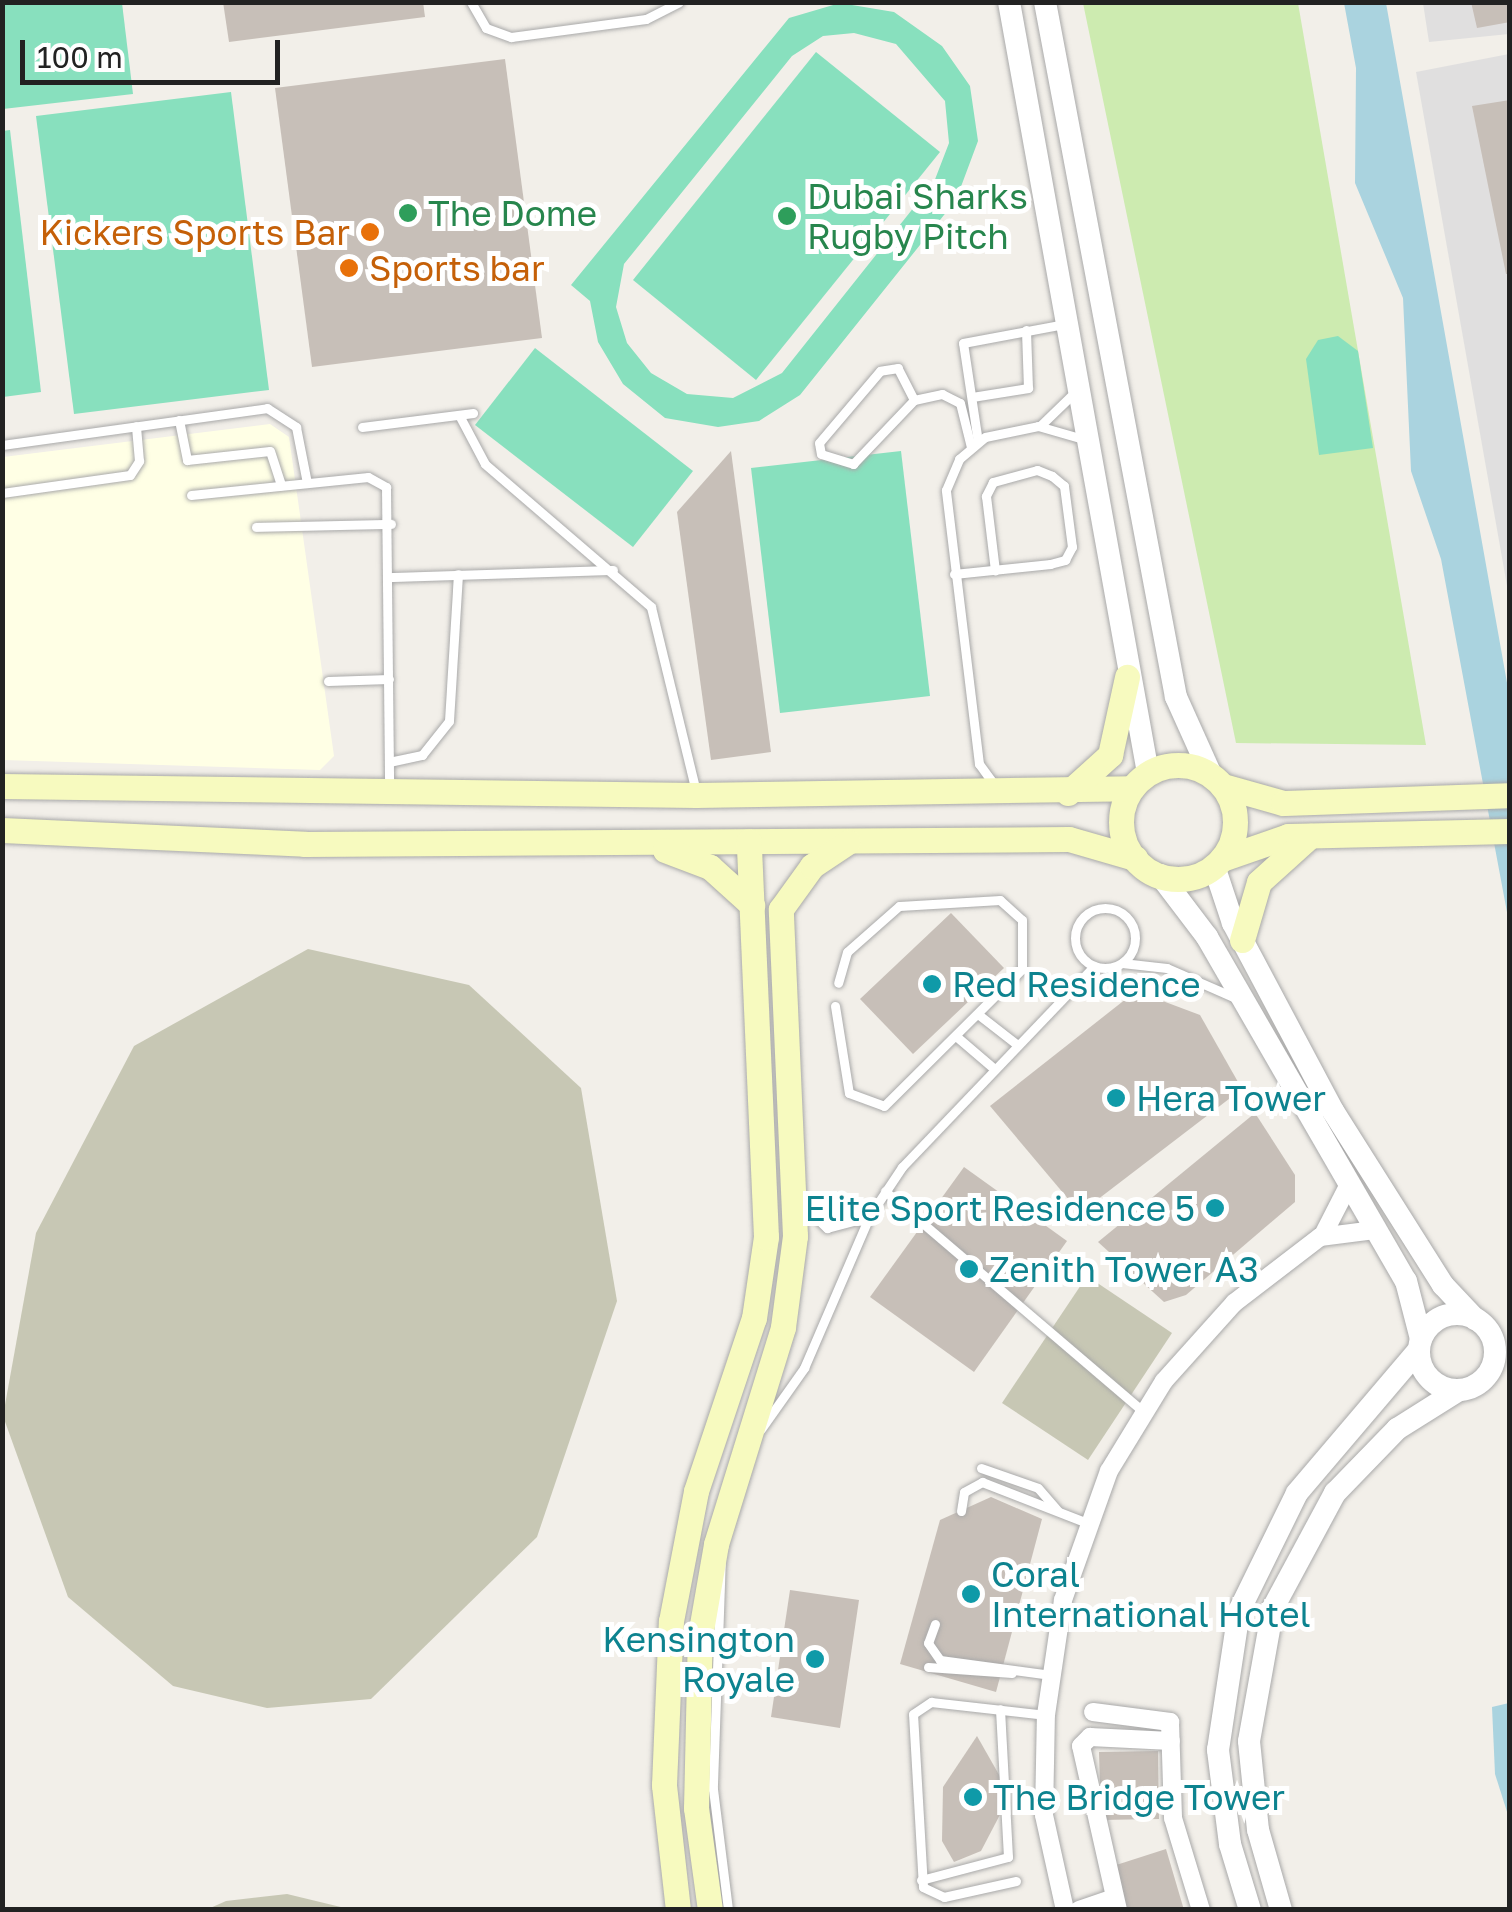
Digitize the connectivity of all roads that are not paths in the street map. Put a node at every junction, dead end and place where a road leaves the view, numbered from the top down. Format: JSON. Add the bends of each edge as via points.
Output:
{"nodes":[{"id":1,"x":471,"y":2,"type":"edge"},
{"id":2,"x":679,"y":2,"type":"edge"},
{"id":3,"x":1009,"y":2,"type":"edge"},
{"id":4,"x":1045,"y":2,"type":"edge"},
{"id":5,"x":1042,"y":174,"type":"junction"},
{"id":6,"x":1087,"y":238,"type":"junction"},
{"id":7,"x":1064,"y":324,"type":"junction"},
{"id":8,"x":1026,"y":330,"type":"junction"},
{"id":9,"x":1076,"y":392,"type":"junction"},
{"id":10,"x":972,"y":398,"type":"junction"},
{"id":11,"x":914,"y":400,"type":"junction"},
{"id":12,"x":473,"y":413,"type":"dead end"},
{"id":13,"x":459,"y":414,"type":"junction"},
{"id":14,"x":179,"y":420,"type":"junction"},
{"id":15,"x":136,"y":426,"type":"junction"},
{"id":16,"x":1038,"y":426,"type":"junction"},
{"id":17,"x":362,"y":427,"type":"dead end"},
{"id":18,"x":1084,"y":440,"type":"junction"},
{"id":19,"x":974,"y":444,"type":"junction"},
{"id":20,"x":2,"y":445,"type":"edge"},
{"id":21,"x":307,"y":483,"type":"junction"},
{"id":22,"x":281,"y":485,"type":"junction"},
{"id":23,"x":2,"y":493,"type":"edge"},
{"id":24,"x":191,"y":495,"type":"dead end"},
{"id":25,"x":391,"y":524,"type":"junction"},
{"id":26,"x":256,"y":527,"type":"dead end"},
{"id":27,"x":614,"y":570,"type":"junction"},
{"id":28,"x":995,"y":570,"type":"junction"},
{"id":29,"x":458,"y":574,"type":"junction"},
{"id":30,"x":954,"y":574,"type":"junction"},
{"id":31,"x":390,"y":577,"type":"junction"},
{"id":32,"x":389,"y":678,"type":"junction"},
{"id":33,"x":1127,"y":678,"type":"junction"},
{"id":34,"x":328,"y":681,"type":"dead end"},
{"id":35,"x":389,"y":762,"type":"junction"},
{"id":36,"x":979,"y":764,"type":"junction"},
{"id":37,"x":1140,"y":780,"type":"junction"},
{"id":38,"x":1217,"y":781,"type":"junction"},
{"id":39,"x":2,"y":786,"type":"edge"},
{"id":40,"x":389,"y":790,"type":"junction"},
{"id":41,"x":1068,"y":793,"type":"junction"},
{"id":42,"x":953,"y":794,"type":"junction"},
{"id":43,"x":1007,"y":794,"type":"junction"},
{"id":44,"x":696,"y":795,"type":"junction"},
{"id":45,"x":1510,"y":795,"type":"edge"},
{"id":46,"x":2,"y":830,"type":"edge"},
{"id":47,"x":1510,"y":831,"type":"edge"},
{"id":48,"x":1311,"y":835,"type":"junction"},
{"id":49,"x":750,"y":841,"type":"junction"},
{"id":50,"x":848,"y":842,"type":"junction"},
{"id":51,"x":655,"y":847,"type":"junction"},
{"id":52,"x":1135,"y":858,"type":"junction"},
{"id":53,"x":1218,"y":862,"type":"junction"},
{"id":54,"x":1160,"y":875,"type":"junction"},
{"id":55,"x":752,"y":905,"type":"junction"},
{"id":56,"x":1242,"y":940,"type":"junction"},
{"id":57,"x":1122,"y":963,"type":"junction"},
{"id":58,"x":1094,"y":966,"type":"junction"},
{"id":59,"x":838,"y":984,"type":"dead end"},
{"id":60,"x":1242,"y":1002,"type":"junction"},
{"id":61,"x":835,"y":1006,"type":"dead end"},
{"id":62,"x":979,"y":1015,"type":"junction"},
{"id":63,"x":957,"y":1037,"type":"junction"},
{"id":64,"x":1014,"y":1043,"type":"junction"},
{"id":65,"x":991,"y":1066,"type":"junction"},
{"id":66,"x":1347,"y":1188,"type":"junction"},
{"id":67,"x":794,"y":1190,"type":"junction"},
{"id":68,"x":885,"y":1191,"type":"junction"},
{"id":69,"x":870,"y":1215,"type":"junction"},
{"id":70,"x":1375,"y":1230,"type":"junction"},
{"id":71,"x":1320,"y":1238,"type":"junction"},
{"id":72,"x":1475,"y":1319,"type":"junction"},
{"id":73,"x":1420,"y":1345,"type":"junction"},
{"id":74,"x":1459,"y":1390,"type":"junction"},
{"id":75,"x":1144,"y":1412,"type":"junction"},
{"id":76,"x":748,"y":1448,"type":"junction"},
{"id":77,"x":980,"y":1468,"type":"dead end"},
{"id":78,"x":961,"y":1511,"type":"dead end"},
{"id":79,"x":1058,"y":1511,"type":"junction"},
{"id":80,"x":1087,"y":1522,"type":"junction"},
{"id":81,"x":935,"y":1624,"type":"dead end"},
{"id":82,"x":928,"y":1667,"type":"dead end"},
{"id":83,"x":1016,"y":1671,"type":"junction"},
{"id":84,"x":1052,"y":1675,"type":"junction"},
{"id":85,"x":1000,"y":1709,"type":"junction"},
{"id":86,"x":1092,"y":1712,"type":"dead end"},
{"id":87,"x":1046,"y":1715,"type":"junction"},
{"id":88,"x":1171,"y":1740,"type":"junction"},
{"id":89,"x":921,"y":1880,"type":"junction"},
{"id":90,"x":1016,"y":1880,"type":"dead end"},
{"id":91,"x":721,"y":1904,"type":"edge"},
{"id":92,"x":1116,"y":1904,"type":"edge"},
{"id":93,"x":1088,"y":1908,"type":"edge"},
{"id":94,"x":678,"y":1910,"type":"edge"},
{"id":95,"x":1065,"y":1910,"type":"edge"},
{"id":96,"x":1201,"y":1910,"type":"edge"},
{"id":97,"x":1250,"y":1910,"type":"edge"},
{"id":98,"x":1281,"y":1910,"type":"edge"}],
"edges":[{"from":1,"to":2,"type":"lane","via":[[486,28],[510,37],[656,17]]},
{"from":3,"to":5,"type":"street"},
{"from":4,"to":6,"type":"street"},
{"from":5,"to":6,"type":"street","via":[[1059,228]]},
{"from":5,"to":7,"type":"street"},
{"from":6,"to":38,"type":"street","via":[[1176,696]]},
{"from":7,"to":8,"type":"lane"},
{"from":7,"to":9,"type":"street"},
{"from":8,"to":10,"type":"lane","via":[[1028,388]]},
{"from":8,"to":10,"type":"lane","via":[[963,342]]},
{"from":9,"to":16,"type":"lane"},
{"from":9,"to":18,"type":"street"},
{"from":10,"to":19,"type":"lane"},
{"from":11,"to":11,"type":"lane","via":[[898,368],[880,370],[819,444],[821,454],[853,464]]},
{"from":11,"to":19,"type":"lane","via":[[953,397]]},
{"from":12,"to":13,"type":"lane"},
{"from":13,"to":17,"type":"lane"},
{"from":13,"to":27,"type":"lane","via":[[485,464]]},
{"from":14,"to":15,"type":"lane"},
{"from":14,"to":21,"type":"lane","via":[[278,411],[299,433]]},
{"from":14,"to":22,"type":"lane","via":[[188,460],[270,451]]},
{"from":15,"to":20,"type":"lane"},
{"from":15,"to":23,"type":"lane","via":[[139,461],[130,475]]},
{"from":16,"to":18,"type":"lane"},
{"from":16,"to":19,"type":"lane"},
{"from":18,"to":33,"type":"street"},
{"from":19,"to":30,"type":"lane","via":[[946,490]]},
{"from":21,"to":22,"type":"lane"},
{"from":21,"to":25,"type":"lane","via":[[375,479],[391,498]]},
{"from":22,"to":24,"type":"lane"},
{"from":25,"to":26,"type":"lane"},
{"from":25,"to":31,"type":"lane"},
{"from":27,"to":29,"type":"lane"},
{"from":27,"to":44,"type":"lane","via":[[664,635]]},
{"from":28,"to":28,"type":"lane","via":[[1064,560],[1072,547],[1064,486],[1052,476],[1037,470],[993,482],[986,496]]},
{"from":28,"to":30,"type":"lane"},
{"from":29,"to":31,"type":"lane"},
{"from":29,"to":35,"type":"lane","via":[[449,720],[422,755]]},
{"from":30,"to":36,"type":"lane"},
{"from":31,"to":32,"type":"lane"},
{"from":32,"to":34,"type":"lane"},
{"from":32,"to":35,"type":"lane"},
{"from":33,"to":37,"type":"street"},
{"from":33,"to":41,"type":"main road","via":[[1110,756]]},
{"from":35,"to":40,"type":"lane"},
{"from":36,"to":42,"type":"lane"},
{"from":36,"to":43,"type":"lane"},
{"from":37,"to":38,"type":"main road","via":[[1187,765]]},
{"from":37,"to":41,"type":"main road"},
{"from":37,"to":52,"type":"main road","via":[[1122,831]]},
{"from":38,"to":45,"type":"main road","via":[[1283,803]]},
{"from":38,"to":53,"type":"main road","via":[[1235,831]]},
{"from":39,"to":40,"type":"main road"},
{"from":40,"to":44,"type":"main road"},
{"from":41,"to":43,"type":"main road"},
{"from":42,"to":43,"type":"main road"},
{"from":42,"to":44,"type":"main road"},
{"from":46,"to":51,"type":"main road"},
{"from":47,"to":48,"type":"main road"},
{"from":48,"to":53,"type":"main road"},
{"from":48,"to":56,"type":"main road","via":[[1259,882]]},
{"from":49,"to":50,"type":"main road"},
{"from":49,"to":51,"type":"main road"},
{"from":49,"to":55,"type":"main road"},
{"from":50,"to":52,"type":"main road","via":[[1069,839]]},
{"from":50,"to":67,"type":"main road","via":[[812,866],[781,909]]},
{"from":51,"to":55,"type":"main road","via":[[710,867]]},
{"from":52,"to":54,"type":"main road"},
{"from":53,"to":54,"type":"main road","via":[[1188,878]]},
{"from":53,"to":56,"type":"street"},
{"from":54,"to":60,"type":"street","via":[[1194,915]]},
{"from":55,"to":94,"type":"main road","via":[[766,1236],[754,1318],[696,1490],[671,1621],[664,1785]]},
{"from":56,"to":72,"type":"street","via":[[1380,1189]]},
{"from":57,"to":58,"type":"lane"},
{"from":57,"to":58,"type":"lane","via":[[1134,929],[1124,914],[1096,908],[1074,936]]},
{"from":57,"to":60,"type":"lane","via":[[1167,968]]},
{"from":58,"to":64,"type":"lane"},
{"from":59,"to":62,"type":"lane","via":[[847,952],[899,906],[1000,900],[1019,912],[1026,961]]},
{"from":60,"to":66,"type":"street"},
{"from":61,"to":63,"type":"lane","via":[[846,1085],[868,1107],[891,1102]]},
{"from":62,"to":63,"type":"lane"},
{"from":62,"to":64,"type":"lane"},
{"from":63,"to":65,"type":"lane"},
{"from":64,"to":65,"type":"lane"},
{"from":65,"to":68,"type":"lane"},
{"from":66,"to":70,"type":"street"},
{"from":66,"to":71,"type":"street"},
{"from":67,"to":69,"type":"lane","via":[[827,1228]]},
{"from":67,"to":76,"type":"main road","via":[[784,1327]]},
{"from":68,"to":69,"type":"lane"},
{"from":68,"to":75,"type":"lane"},
{"from":69,"to":76,"type":"lane","via":[[812,1351]]},
{"from":70,"to":71,"type":"street"},
{"from":70,"to":73,"type":"street","via":[[1412,1295]]},
{"from":71,"to":75,"type":"street","via":[[1234,1303]]},
{"from":72,"to":73,"type":"street","via":[[1450,1314]]},
{"from":72,"to":74,"type":"street","via":[[1492,1336],[1494,1361],[1482,1381]]},
{"from":73,"to":74,"type":"street","via":[[1430,1380]]},
{"from":73,"to":97,"type":"street","via":[[1296,1493],[1239,1611],[1218,1750],[1230,1844]]},
{"from":74,"to":98,"type":"street","via":[[1398,1429],[1335,1493],[1272,1608],[1249,1740],[1258,1830]]},
{"from":75,"to":80,"type":"street"},
{"from":76,"to":91,"type":"main road","via":[[716,1544],[694,1722]]},
{"from":77,"to":79,"type":"lane","via":[[1038,1488]]},
{"from":78,"to":79,"type":"lane","via":[[964,1492],[982,1482]]},
{"from":79,"to":80,"type":"lane"},
{"from":80,"to":84,"type":"street"},
{"from":81,"to":83,"type":"lane","via":[[928,1643],[940,1660]]},
{"from":82,"to":83,"type":"lane","via":[[994,1678]]},
{"from":83,"to":84,"type":"lane"},
{"from":84,"to":87,"type":"street"},
{"from":85,"to":87,"type":"lane"},
{"from":85,"to":89,"type":"lane","via":[[1008,1857]]},
{"from":85,"to":89,"type":"lane","via":[[926,1702],[913,1714]]},
{"from":86,"to":88,"type":"street","via":[[1164,1718]]},
{"from":87,"to":95,"type":"street","via":[[1044,1815]]},
{"from":88,"to":92,"type":"street","via":[[1090,1737],[1081,1746]]},
{"from":88,"to":96,"type":"street","via":[[1173,1818]]},
{"from":89,"to":90,"type":"lane","via":[[938,1898]]},
{"from":92,"to":93,"type":"street"}]}
